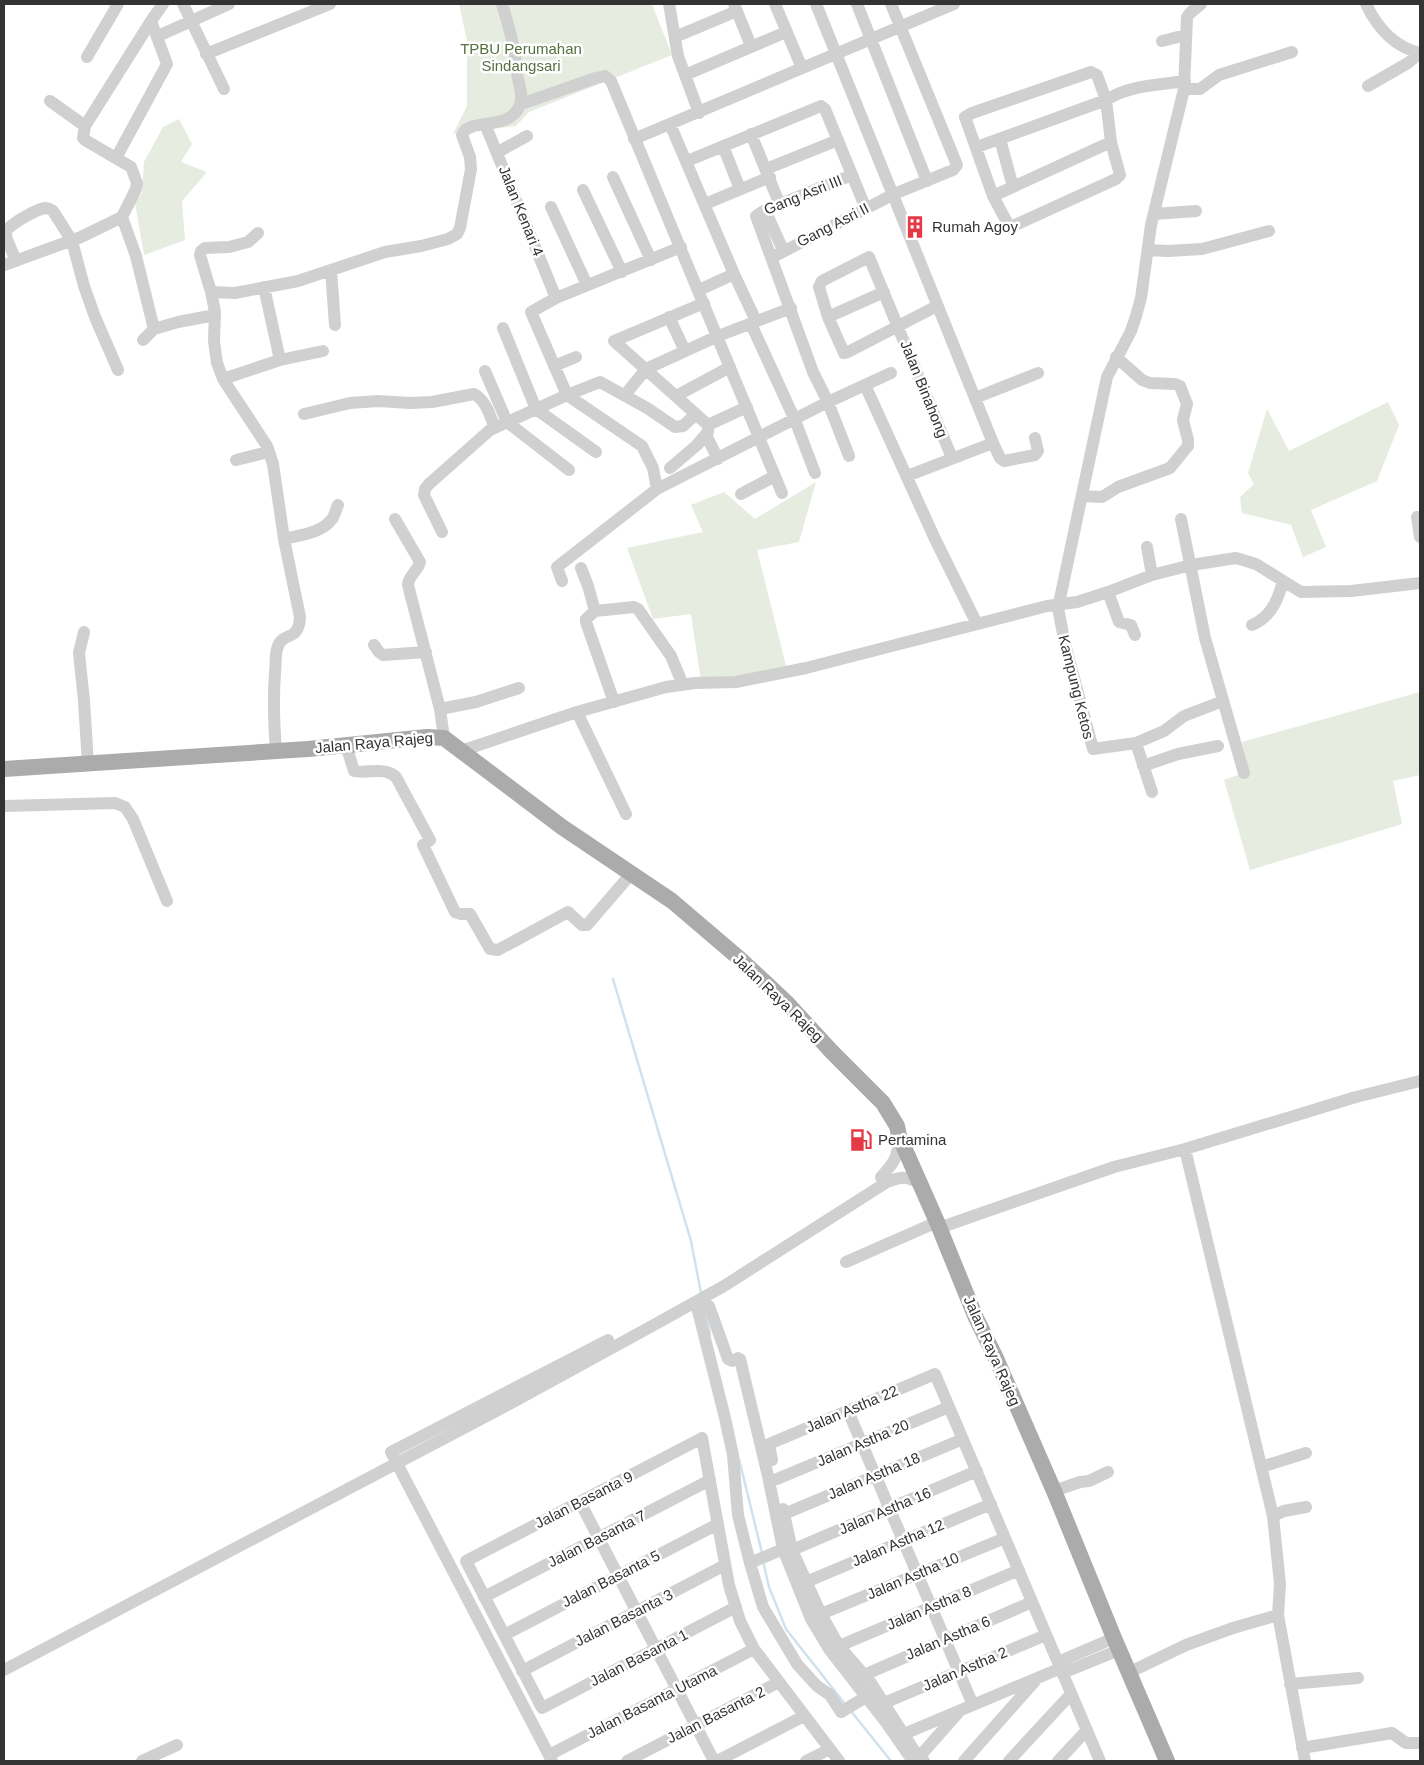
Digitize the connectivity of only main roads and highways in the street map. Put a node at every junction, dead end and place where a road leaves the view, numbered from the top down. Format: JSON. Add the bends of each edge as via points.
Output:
{"nodes":[{"id":1,"x":4,"y":770,"type":"edge"},
{"id":2,"x":1166,"y":1761,"type":"edge"}],
"edges":[{"from":1,"to":2,"type":"main road","name":"Jalan Raya Rajeg","via":[[444,738],[562,827],[672,901],[786,1002],[882,1103],[897,1126]]}]}
